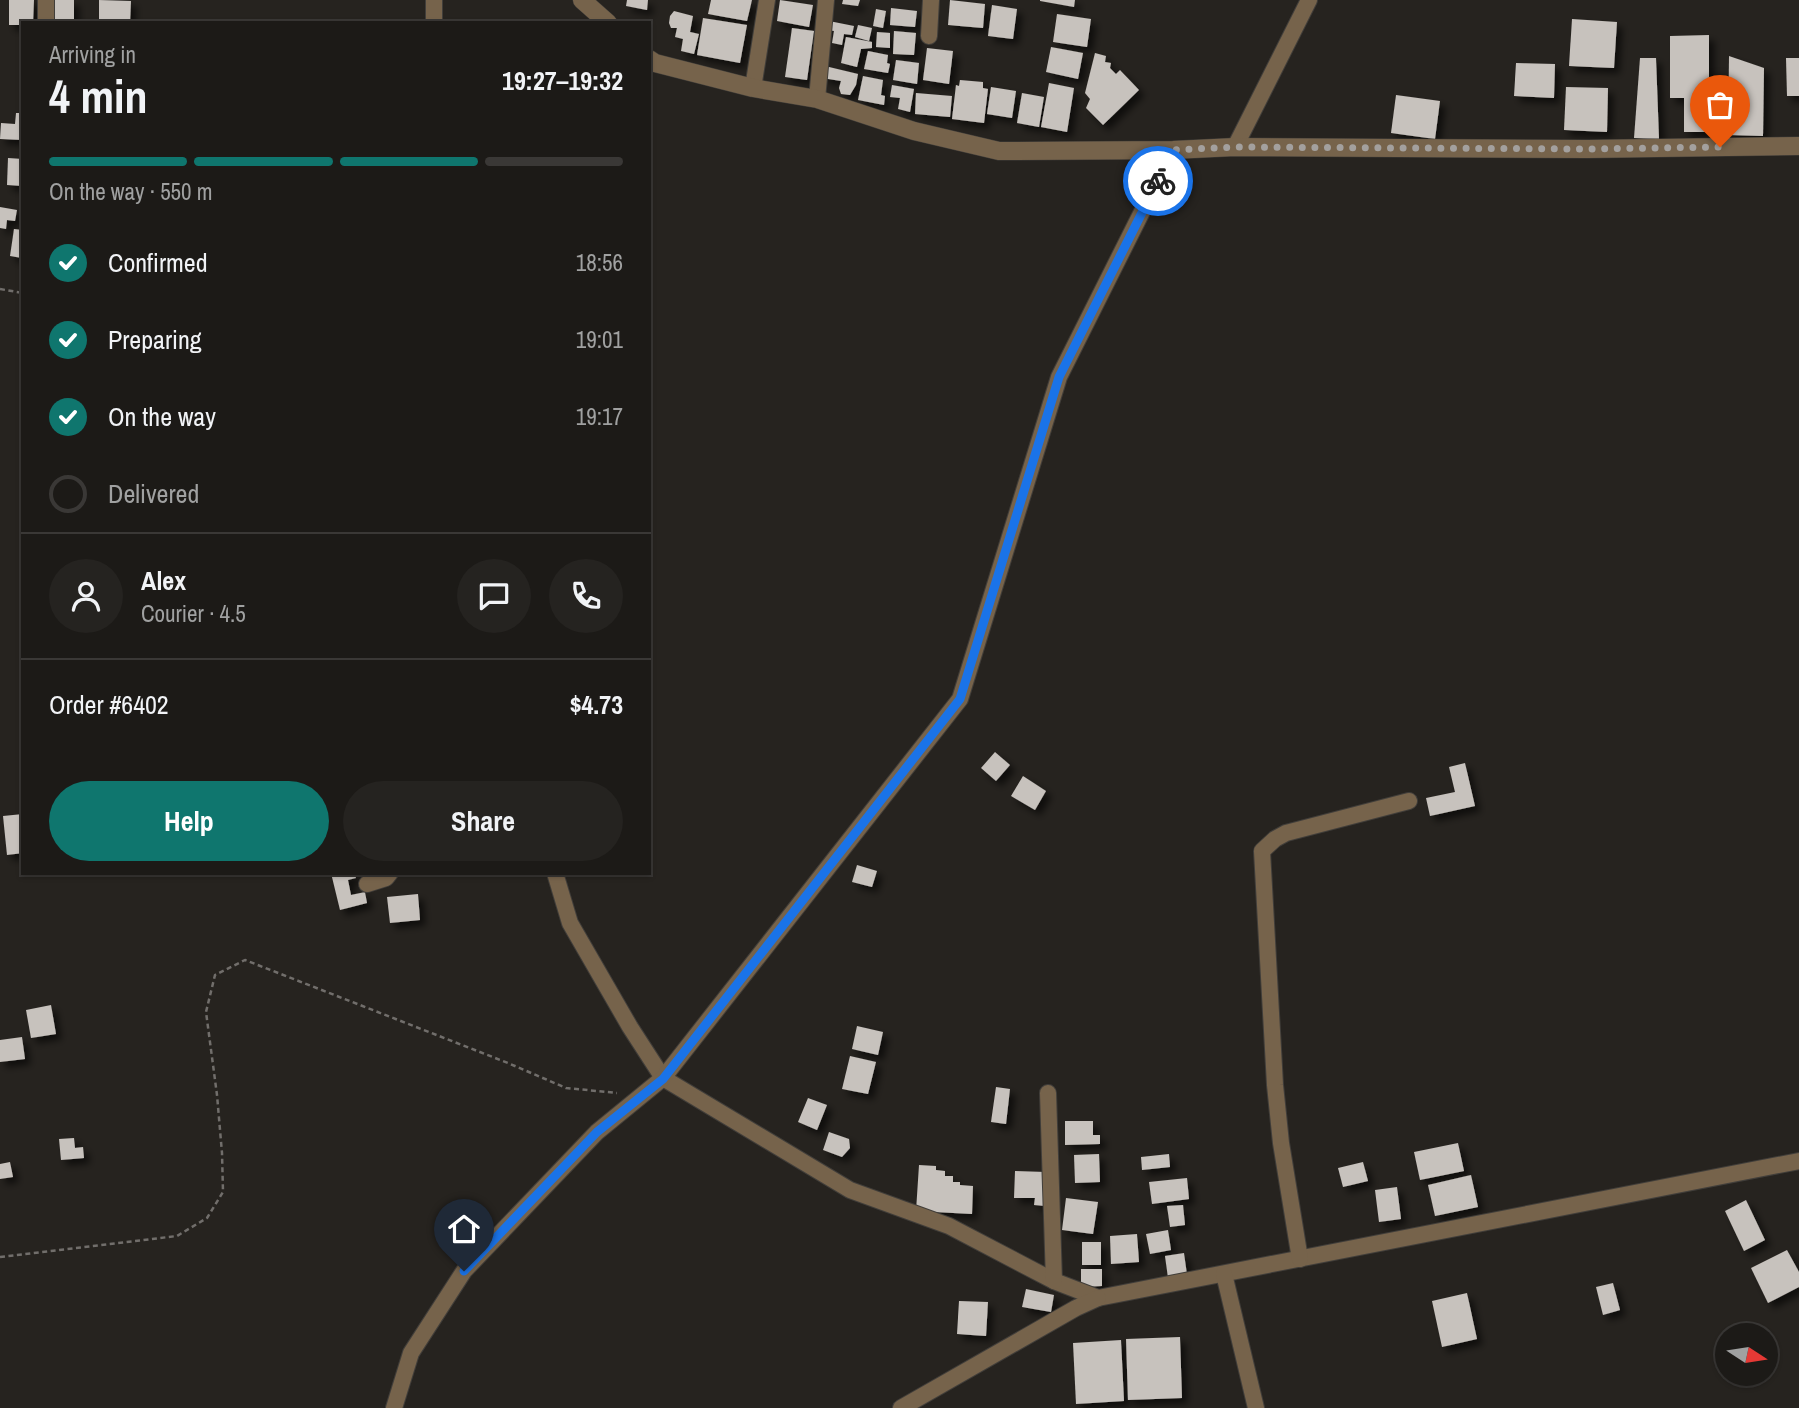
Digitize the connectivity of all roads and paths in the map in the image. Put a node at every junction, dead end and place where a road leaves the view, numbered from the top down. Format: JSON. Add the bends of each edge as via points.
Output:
{"nodes":[{"id":1,"x":46,"y":0,"type":"edge"},
{"id":2,"x":434,"y":0,"type":"edge"},
{"id":3,"x":582,"y":0,"type":"edge"},
{"id":4,"x":767,"y":0,"type":"edge"},
{"id":5,"x":826,"y":0,"type":"edge"},
{"id":6,"x":931,"y":0,"type":"edge"},
{"id":7,"x":1308,"y":0,"type":"edge"},
{"id":8,"x":46,"y":21,"type":"edge"},
{"id":9,"x":434,"y":21,"type":"edge"},
{"id":10,"x":606,"y":21,"type":"edge"},
{"id":11,"x":929,"y":36,"type":"dead end"},
{"id":12,"x":651,"y":60,"type":"edge"},
{"id":13,"x":753,"y":88,"type":"junction"},
{"id":14,"x":817,"y":99,"type":"junction"},
{"id":15,"x":1799,"y":146,"type":"edge"},
{"id":16,"x":1235,"y":147,"type":"junction"},
{"id":17,"x":1173,"y":150,"type":"junction"},
{"id":18,"x":0,"y":289,"type":"edge"},
{"id":19,"x":21,"y":293,"type":"edge"},
{"id":20,"x":1409,"y":801,"type":"dead end"},
{"id":21,"x":388,"y":875,"type":"edge"},
{"id":22,"x":556,"y":875,"type":"edge"},
{"id":23,"x":367,"y":884,"type":"dead end"},
{"id":24,"x":663,"y":1079,"type":"junction"},
{"id":25,"x":1048,"y":1093,"type":"dead end"},
{"id":26,"x":641,"y":1096,"type":"junction"},
{"id":27,"x":1799,"y":1161,"type":"edge"},
{"id":28,"x":0,"y":1257,"type":"edge"},
{"id":29,"x":1300,"y":1259,"type":"junction"},
{"id":30,"x":1224,"y":1274,"type":"junction"},
{"id":31,"x":1054,"y":1281,"type":"junction"},
{"id":32,"x":1098,"y":1298,"type":"junction"},
{"id":33,"x":394,"y":1408,"type":"edge"},
{"id":34,"x":901,"y":1408,"type":"edge"},
{"id":35,"x":1256,"y":1408,"type":"edge"}],
"edges":[{"from":1,"to":8,"type":"street"},
{"from":2,"to":9,"type":"street"},
{"from":3,"to":10,"type":"street"},
{"from":4,"to":13,"type":"street"},
{"from":5,"to":14,"type":"street"},
{"from":6,"to":11,"type":"street"},
{"from":7,"to":16,"type":"street"},
{"from":12,"to":13,"type":"street"},
{"from":13,"to":14,"type":"street"},
{"from":14,"to":17,"type":"street","via":[[914,131],[999,151]]},
{"from":15,"to":16,"type":"street"},
{"from":16,"to":17,"type":"street"},
{"from":17,"to":24,"type":"street","via":[[1059,377],[960,699]]},
{"from":18,"to":19,"type":"path"},
{"from":20,"to":29,"type":"street","via":[[1286,833],[1262,851],[1280,1132]]},
{"from":21,"to":23,"type":"street"},
{"from":22,"to":24,"type":"street","via":[[570,923]]},
{"from":24,"to":26,"type":"street"},
{"from":24,"to":31,"type":"street","via":[[850,1190],[948,1226]]},
{"from":25,"to":31,"type":"street"},
{"from":26,"to":28,"type":"path","via":[[566,1088],[245,960],[215,975],[206,1012],[223,1192],[207,1218],[177,1236]]},
{"from":26,"to":33,"type":"street","via":[[597,1132],[464,1271],[411,1353]]},
{"from":27,"to":29,"type":"street"},
{"from":29,"to":30,"type":"street"},
{"from":30,"to":32,"type":"street"},
{"from":30,"to":35,"type":"street"},
{"from":31,"to":32,"type":"street"},
{"from":32,"to":34,"type":"street"}]}
